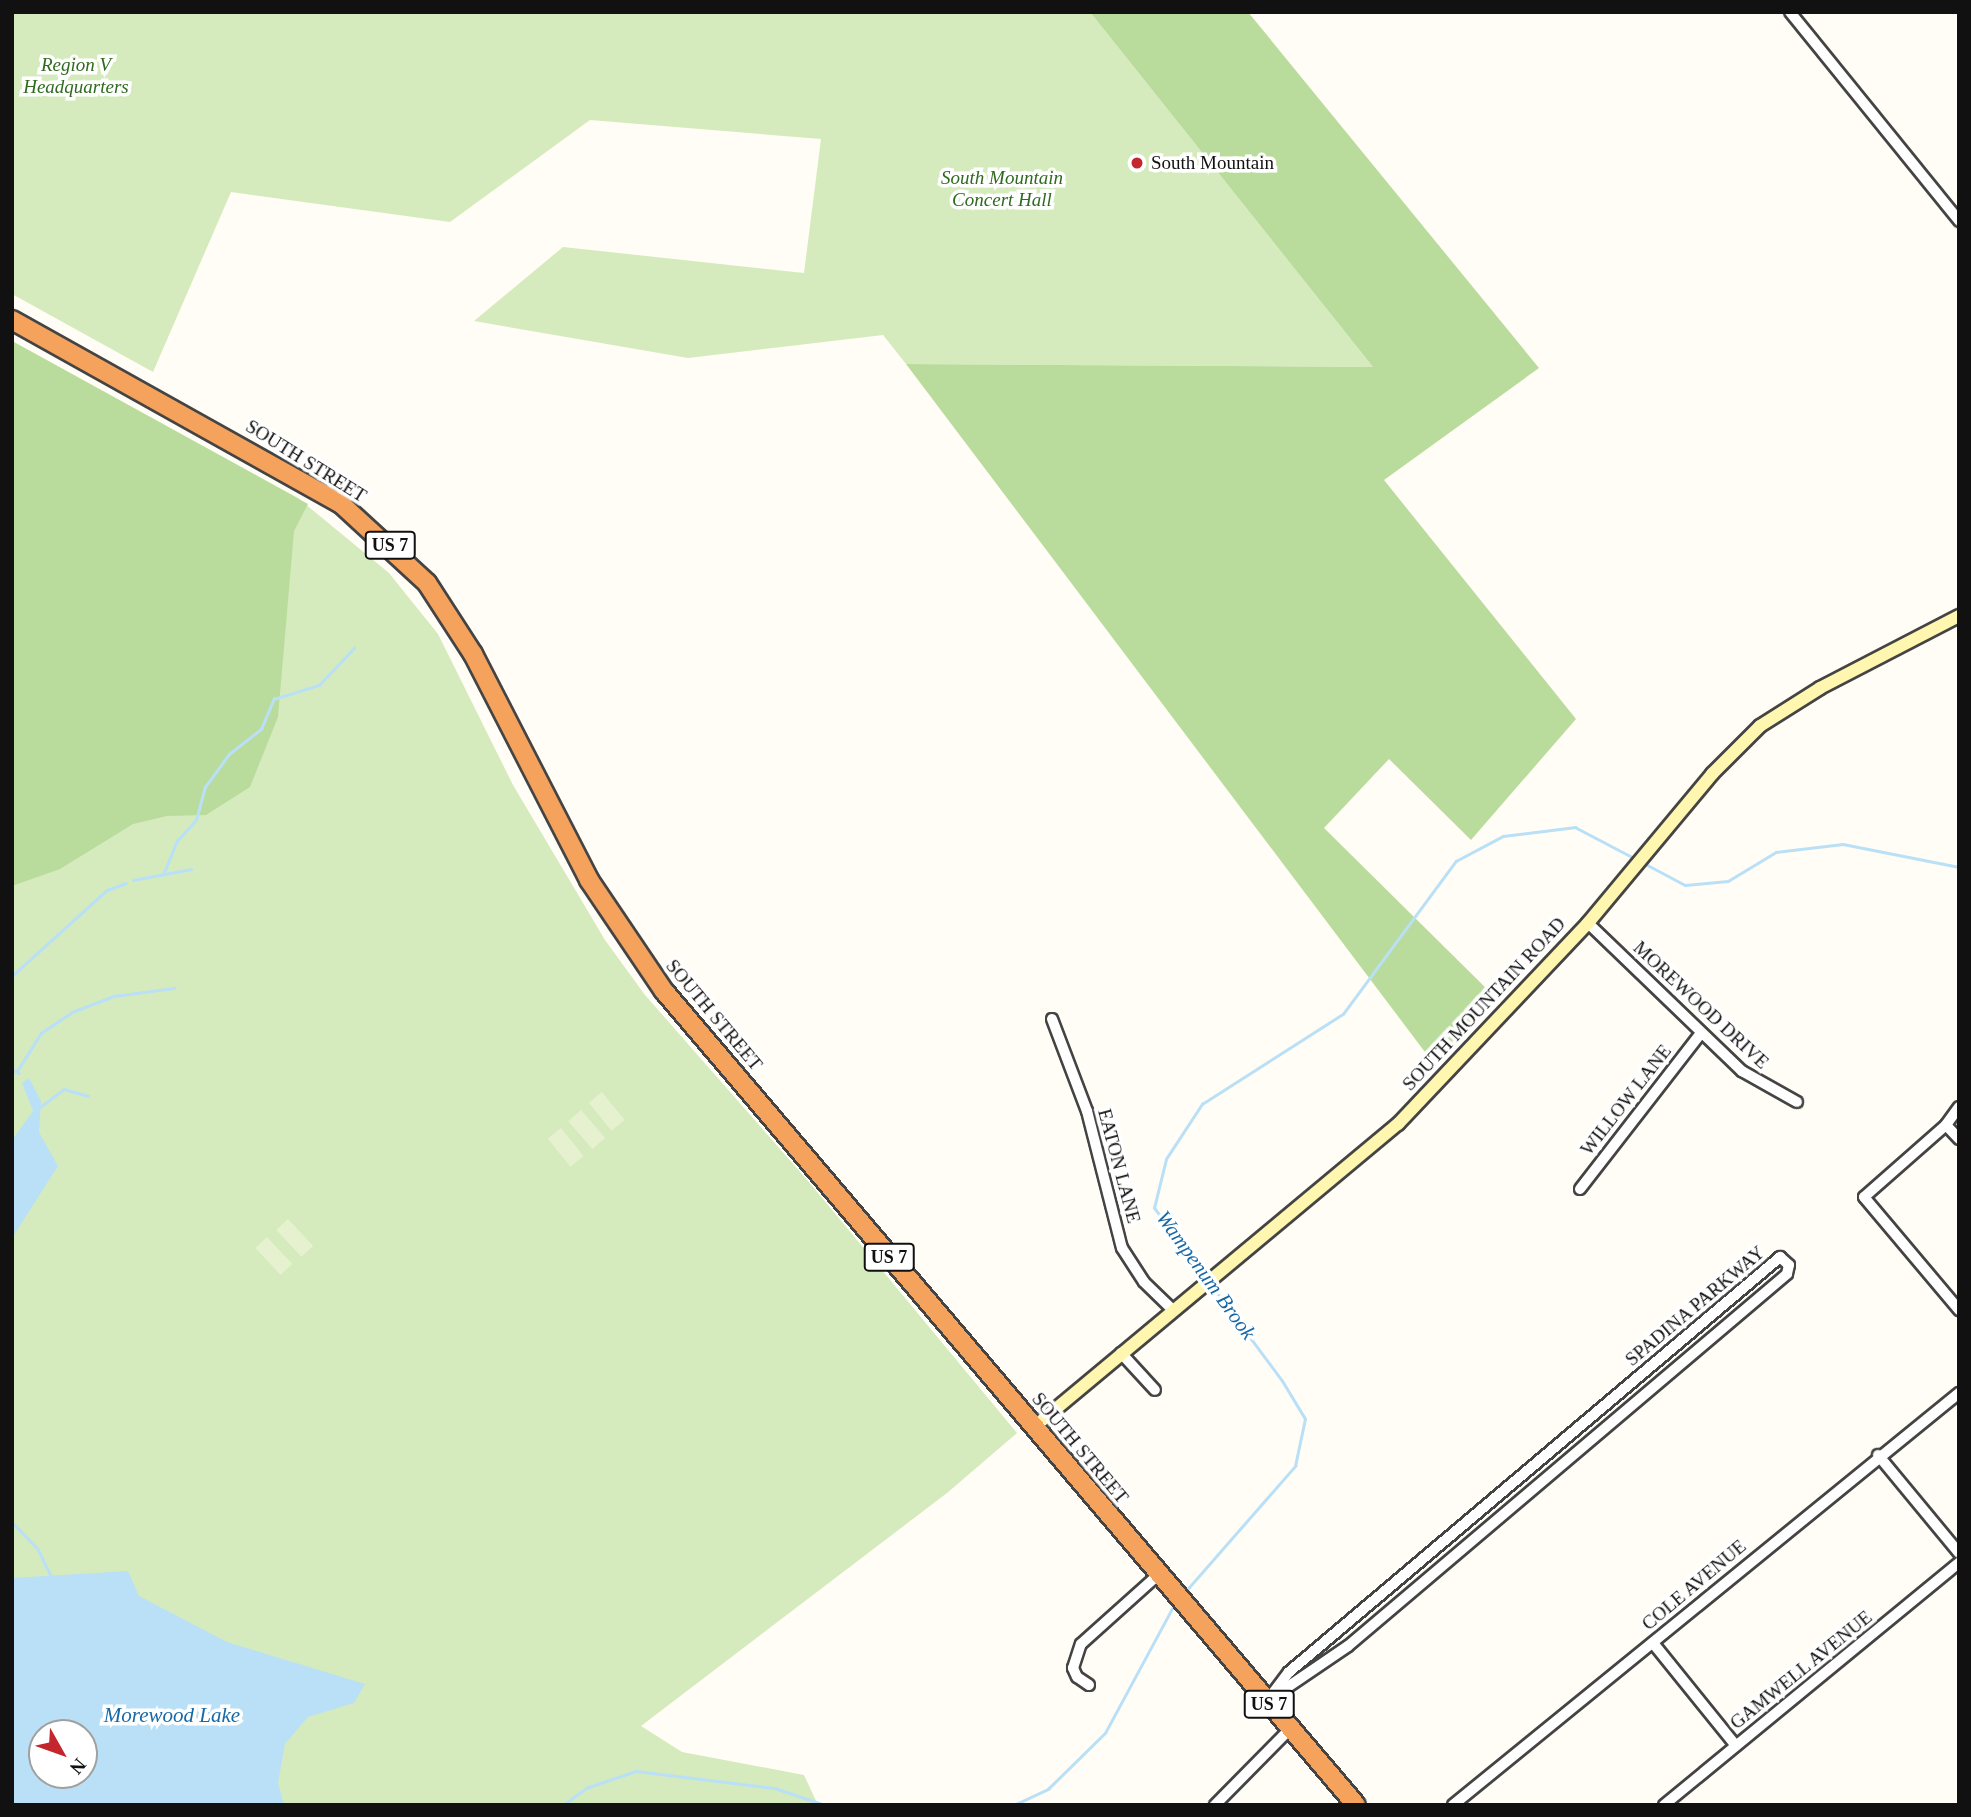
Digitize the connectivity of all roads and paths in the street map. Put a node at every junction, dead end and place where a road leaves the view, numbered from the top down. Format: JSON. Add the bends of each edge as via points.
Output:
{"nodes":[{"id":1,"x":1790,"y":12,"type":"edge"},
{"id":2,"x":1959,"y":221,"type":"edge"},
{"id":3,"x":12,"y":320,"type":"edge"},
{"id":4,"x":1959,"y":616,"type":"edge"},
{"id":5,"x":1588,"y":923,"type":"junction"},
{"id":6,"x":1052,"y":1018,"type":"dead end"},
{"id":7,"x":1701,"y":1033,"type":"junction"},
{"id":8,"x":1797,"y":1102,"type":"dead end"},
{"id":9,"x":1959,"y":1107,"type":"edge"},
{"id":10,"x":1946,"y":1125,"type":"junction"},
{"id":11,"x":1959,"y":1139,"type":"edge"},
{"id":12,"x":1580,"y":1189,"type":"dead end"},
{"id":13,"x":1173,"y":1310,"type":"junction"},
{"id":14,"x":1959,"y":1310,"type":"edge"},
{"id":15,"x":1121,"y":1353,"type":"junction"},
{"id":16,"x":1155,"y":1390,"type":"dead end"},
{"id":17,"x":1959,"y":1393,"type":"edge"},
{"id":18,"x":1034,"y":1427,"type":"junction"},
{"id":19,"x":1878,"y":1455,"type":"junction"},
{"id":20,"x":1535,"y":1463,"type":"junction"},
{"id":21,"x":1546,"y":1479,"type":"junction"},
{"id":22,"x":1959,"y":1553,"type":"edge"},
{"id":23,"x":1959,"y":1563,"type":"edge"},
{"id":24,"x":1413,"y":1568,"type":"junction"},
{"id":25,"x":1158,"y":1574,"type":"junction"},
{"id":26,"x":1424,"y":1582,"type":"junction"},
{"id":27,"x":1653,"y":1643,"type":"junction"},
{"id":28,"x":1089,"y":1685,"type":"dead end"},
{"id":29,"x":1267,"y":1701,"type":"junction"},
{"id":30,"x":1290,"y":1728,"type":"junction"},
{"id":31,"x":1735,"y":1746,"type":"junction"},
{"id":32,"x":1214,"y":1805,"type":"edge"},
{"id":33,"x":1356,"y":1805,"type":"edge"},
{"id":34,"x":1453,"y":1805,"type":"edge"},
{"id":35,"x":1664,"y":1805,"type":"edge"}],
"edges":[{"from":1,"to":2,"type":"street"},
{"from":3,"to":18,"type":"highway","name":"SOUTH STREET","number":"US 7","via":[[340,502],[427,583],[473,654],[564,833],[634,952]]},
{"from":4,"to":5,"type":"street","name":"SOUTH MOUNTAIN ROAD","via":[[1820,688],[1760,726],[1712,774]]},
{"from":5,"to":7,"type":"street","name":"MOREWOOD DRIVE"},
{"from":5,"to":13,"type":"street","name":"SOUTH MOUNTAIN ROAD","via":[[1398,1124]]},
{"from":6,"to":13,"type":"street","name":"EATON LANE","via":[[1087,1111],[1122,1248],[1144,1282]]},
{"from":7,"to":8,"type":"street","name":"MOREWOOD DRIVE","via":[[1755,1082]]},
{"from":7,"to":12,"type":"street","name":"WILLOW LANE"},
{"from":9,"to":10,"type":"street"},
{"from":10,"to":11,"type":"street"},
{"from":10,"to":14,"type":"street","via":[[1864,1197]]},
{"from":13,"to":15,"type":"street","name":"SOUTH MOUNTAIN ROAD"},
{"from":15,"to":16,"type":"street"},
{"from":15,"to":18,"type":"street","name":"SOUTH MOUNTAIN ROAD"},
{"from":17,"to":19,"type":"street","name":"COLE AVENUE"},
{"from":18,"to":25,"type":"highway","name":"SOUTH STREET","number":"US 7"},
{"from":19,"to":22,"type":"street"},
{"from":19,"to":27,"type":"street","name":"COLE AVENUE"},
{"from":20,"to":21,"type":"street"},
{"from":20,"to":21,"type":"street","name":"SPADINA PARKWAY","via":[[1770,1262],[1780,1257],[1788,1263],[1787,1273]]},
{"from":20,"to":24,"type":"street","name":"SPADINA PARKWAY"},
{"from":21,"to":26,"type":"street","name":"SPADINA PARKWAY"},
{"from":23,"to":31,"type":"street","name":"GAMWELL AVENUE"},
{"from":24,"to":26,"type":"street"},
{"from":24,"to":29,"type":"street","name":"SPADINA PARKWAY","via":[[1289,1672]]},
{"from":25,"to":28,"type":"street","via":[[1081,1644],[1073,1668]]},
{"from":25,"to":29,"type":"highway","name":"SOUTH STREET","number":"US 7"},
{"from":26,"to":29,"type":"street","name":"SPADINA PARKWAY","via":[[1301,1682]]},
{"from":27,"to":31,"type":"street"},
{"from":27,"to":34,"type":"street","name":"COLE AVENUE"},
{"from":29,"to":30,"type":"highway","name":"SOUTH STREET","number":"US 7"},
{"from":30,"to":32,"type":"street"},
{"from":30,"to":33,"type":"highway","name":"SOUTH STREET","number":"US 7"},
{"from":31,"to":35,"type":"street","name":"GAMWELL AVENUE"}]}
